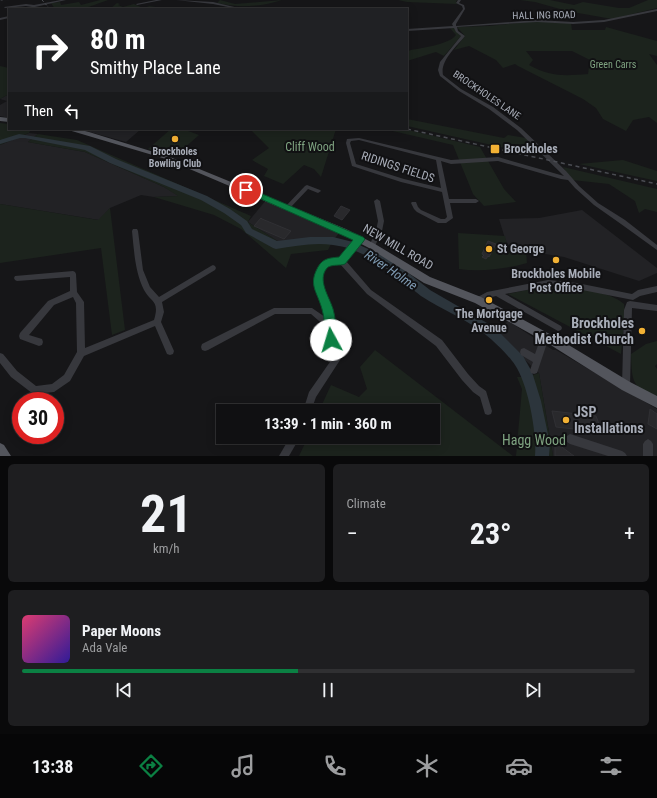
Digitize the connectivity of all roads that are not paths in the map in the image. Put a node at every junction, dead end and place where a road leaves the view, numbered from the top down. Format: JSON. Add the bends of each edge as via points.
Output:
{"nodes":[{"id":1,"x":65,"y":0,"type":"edge"},
{"id":2,"x":161,"y":0,"type":"edge"},
{"id":3,"x":177,"y":0,"type":"edge"},
{"id":4,"x":460,"y":0,"type":"edge"},
{"id":5,"x":137,"y":4,"type":"dead end"},
{"id":6,"x":222,"y":5,"type":"junction"},
{"id":7,"x":5,"y":7,"type":"dead end"},
{"id":8,"x":32,"y":8,"type":"edge"},
{"id":9,"x":216,"y":8,"type":"edge"},
{"id":10,"x":237,"y":8,"type":"edge"},
{"id":11,"x":657,"y":10,"type":"edge"},
{"id":12,"x":455,"y":26,"type":"junction"},
{"id":13,"x":408,"y":30,"type":"edge"},
{"id":14,"x":73,"y":130,"type":"edge"},
{"id":15,"x":438,"y":160,"type":"junction"},
{"id":16,"x":568,"y":178,"type":"junction"},
{"id":17,"x":318,"y":191,"type":"dead end"},
{"id":18,"x":445,"y":192,"type":"junction"},
{"id":19,"x":377,"y":201,"type":"dead end"},
{"id":20,"x":448,"y":201,"type":"junction"},
{"id":21,"x":476,"y":201,"type":"dead end"},
{"id":22,"x":414,"y":203,"type":"dead end"},
{"id":23,"x":288,"y":207,"type":"junction"},
{"id":24,"x":135,"y":231,"type":"dead end"},
{"id":25,"x":358,"y":241,"type":"junction"},
{"id":26,"x":656,"y":245,"type":"edge"},
{"id":27,"x":372,"y":246,"type":"junction"},
{"id":28,"x":342,"y":261,"type":"junction"},
{"id":29,"x":213,"y":268,"type":"dead end"},
{"id":30,"x":17,"y":278,"type":"dead end"},
{"id":31,"x":657,"y":288,"type":"edge"},
{"id":32,"x":74,"y":293,"type":"junction"},
{"id":33,"x":496,"y":293,"type":"junction"},
{"id":34,"x":478,"y":300,"type":"junction"},
{"id":35,"x":631,"y":300,"type":"junction"},
{"id":36,"x":158,"y":301,"type":"junction"},
{"id":37,"x":657,"y":308,"type":"edge"},
{"id":38,"x":157,"y":322,"type":"junction"},
{"id":39,"x":330,"y":326,"type":"junction"},
{"id":40,"x":558,"y":328,"type":"dead end"},
{"id":41,"x":544,"y":337,"type":"junction"},
{"id":42,"x":39,"y":342,"type":"dead end"},
{"id":43,"x":205,"y":347,"type":"dead end"},
{"id":44,"x":170,"y":351,"type":"dead end"},
{"id":45,"x":524,"y":352,"type":"dead end"},
{"id":46,"x":81,"y":353,"type":"junction"},
{"id":47,"x":0,"y":357,"type":"edge"},
{"id":48,"x":538,"y":360,"type":"junction"},
{"id":49,"x":534,"y":370,"type":"dead end"},
{"id":50,"x":626,"y":386,"type":"junction"},
{"id":51,"x":657,"y":402,"type":"edge"},
{"id":52,"x":309,"y":404,"type":"edge"},
{"id":53,"x":488,"y":411,"type":"dead end"},
{"id":54,"x":570,"y":439,"type":"dead end"},
{"id":55,"x":291,"y":444,"type":"edge"},
{"id":56,"x":648,"y":444,"type":"dead end"},
{"id":57,"x":0,"y":449,"type":"edge"},
{"id":58,"x":5,"y":456,"type":"edge"},
{"id":59,"x":284,"y":456,"type":"edge"},
{"id":60,"x":622,"y":456,"type":"edge"},
{"id":61,"x":648,"y":456,"type":"edge"}],
"edges":[{"from":1,"to":8,"type":"street"},
{"from":2,"to":5,"type":"street"},
{"from":3,"to":6,"type":"street"},
{"from":4,"to":12,"type":"street","via":[[457,2],[464,10]]},
{"from":6,"to":9,"type":"street"},
{"from":6,"to":10,"type":"street"},
{"from":7,"to":8,"type":"street","via":[[26,5]]},
{"from":11,"to":12,"type":"street","name":"HALL ING ROAD","via":[[604,21],[537,21]]},
{"from":12,"to":13,"type":"street","name":"HALL ING ROAD"},
{"from":12,"to":16,"type":"street","name":"BROCKHOLES LANE","via":[[463,36],[442,62],[442,75],[460,90],[519,128]]},
{"from":14,"to":23,"type":"main road","name":"NEW MILL ROAD","via":[[168,158]]},
{"from":15,"to":16,"type":"street","name":"RIDINGS FIELDS","via":[[451,162],[498,159]]},
{"from":15,"to":18,"type":"street"},
{"from":15,"to":18,"type":"street","name":"RIDINGS FIELDS","via":[[360,139],[349,140],[348,143],[354,165]]},
{"from":16,"to":26,"type":"street","name":"BROCKHOLES LANE","via":[[596,204]]},
{"from":17,"to":23,"type":"street","via":[[307,187]]},
{"from":18,"to":20,"type":"street"},
{"from":19,"to":27,"type":"street","via":[[381,221]]},
{"from":20,"to":21,"type":"street"},
{"from":20,"to":22,"type":"street","via":[[450,218],[446,221],[440,221],[419,211]]},
{"from":23,"to":25,"type":"main road","name":"NEW MILL ROAD"},
{"from":24,"to":36,"type":"street","via":[[140,270],[147,289]]},
{"from":25,"to":27,"type":"main road","name":"NEW MILL ROAD"},
{"from":25,"to":28,"type":"street"},
{"from":27,"to":34,"type":"main road","name":"NEW MILL ROAD","via":[[427,280]]},
{"from":28,"to":39,"type":"street","via":[[324,265],[317,277],[328,310]]},
{"from":28,"to":53,"type":"street","via":[[369,292],[439,343],[476,390],[486,392]]},
{"from":29,"to":36,"type":"street"},
{"from":30,"to":32,"type":"street","via":[[73,274]]},
{"from":31,"to":35,"type":"street","via":[[638,293]]},
{"from":32,"to":42,"type":"street","via":[[52,303],[23,336]]},
{"from":32,"to":46,"type":"street","via":[[80,302]]},
{"from":33,"to":34,"type":"street"},
{"from":33,"to":35,"type":"street","via":[[537,284],[558,283]]},
{"from":33,"to":40,"type":"street"},
{"from":34,"to":41,"type":"main road","name":"NEW MILL ROAD"},
{"from":35,"to":37,"type":"street"},
{"from":35,"to":50,"type":"street","via":[[628,310]]},
{"from":36,"to":38,"type":"street","via":[[160,312]]},
{"from":38,"to":44,"type":"street"},
{"from":38,"to":46,"type":"street"},
{"from":39,"to":43,"type":"street","via":[[312,311],[274,311]]},
{"from":39,"to":52,"type":"street","via":[[336,360],[312,395]]},
{"from":41,"to":48,"type":"street"},
{"from":41,"to":50,"type":"main road","name":"NEW MILL ROAD"},
{"from":45,"to":48,"type":"street"},
{"from":46,"to":47,"type":"street","via":[[68,378],[54,388],[35,390],[14,374]]},
{"from":48,"to":49,"type":"street"},
{"from":50,"to":51,"type":"main road","name":"NEW MILL ROAD"},
{"from":54,"to":60,"type":"street"},
{"from":55,"to":59,"type":"street"},
{"from":56,"to":61,"type":"street"},
{"from":57,"to":58,"type":"main road"}]}
